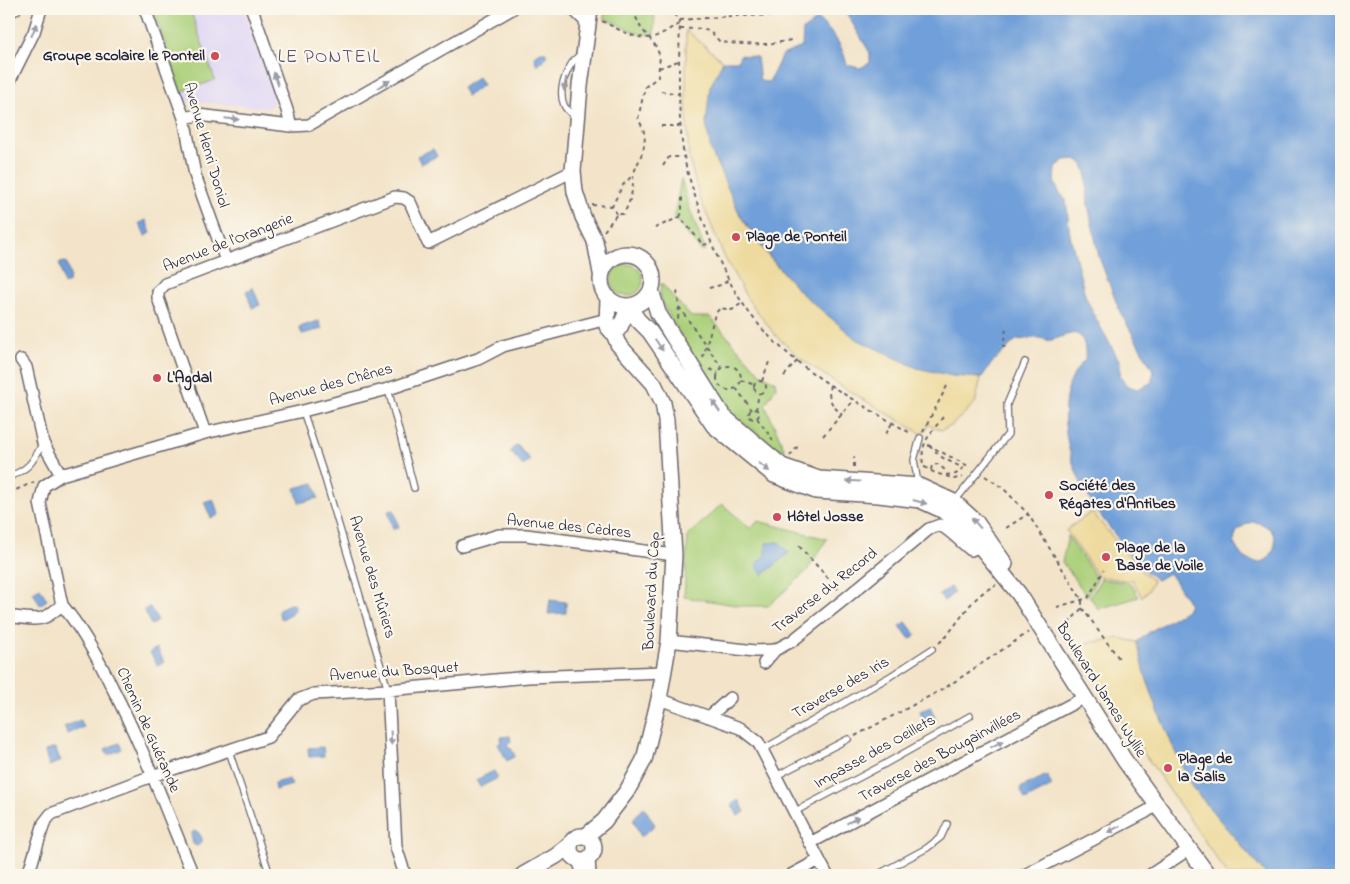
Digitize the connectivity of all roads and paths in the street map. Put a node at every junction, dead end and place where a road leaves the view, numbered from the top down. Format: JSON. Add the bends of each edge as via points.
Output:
{"nodes":[{"id":1,"x":16,"y":9,"type":"edge"},
{"id":2,"x":41,"y":9,"type":"edge"},
{"id":3,"x":145,"y":9,"type":"edge"},
{"id":4,"x":252,"y":9,"type":"edge"},
{"id":5,"x":512,"y":9,"type":"edge"},
{"id":6,"x":572,"y":9,"type":"edge"},
{"id":7,"x":632,"y":9,"type":"edge"},
{"id":8,"x":668,"y":9,"type":"edge"},
{"id":9,"x":765,"y":9,"type":"edge"},
{"id":10,"x":773,"y":9,"type":"edge"},
{"id":11,"x":9,"y":12,"type":"edge"},
{"id":12,"x":751,"y":15,"type":"junction"},
{"id":13,"x":773,"y":15,"type":"junction"},
{"id":14,"x":792,"y":15,"type":"dead end"},
{"id":15,"x":592,"y":18,"type":"edge"},
{"id":16,"x":680,"y":20,"type":"junction"},
{"id":17,"x":680,"y":24,"type":"junction"},
{"id":18,"x":680,"y":29,"type":"junction"},
{"id":19,"x":648,"y":37,"type":"junction"},
{"id":20,"x":795,"y":39,"type":"dead end"},
{"id":21,"x":679,"y":60,"type":"junction"},
{"id":22,"x":660,"y":68,"type":"junction"},
{"id":23,"x":9,"y":82,"type":"edge"},
{"id":24,"x":661,"y":91,"type":"dead end"},
{"id":25,"x":680,"y":94,"type":"junction"},
{"id":26,"x":184,"y":118,"type":"junction"},
{"id":27,"x":291,"y":126,"type":"junction"},
{"id":28,"x":661,"y":126,"type":"dead end"},
{"id":29,"x":682,"y":126,"type":"junction"},
{"id":30,"x":684,"y":157,"type":"junction"},
{"id":31,"x":663,"y":166,"type":"dead end"},
{"id":32,"x":574,"y":171,"type":"junction"},
{"id":33,"x":633,"y":175,"type":"junction"},
{"id":34,"x":682,"y":194,"type":"dead end"},
{"id":35,"x":586,"y":204,"type":"dead end"},
{"id":36,"x":612,"y":206,"type":"junction"},
{"id":37,"x":617,"y":214,"type":"junction"},
{"id":38,"x":680,"y":217,"type":"junction"},
{"id":39,"x":655,"y":228,"type":"dead end"},
{"id":40,"x":601,"y":238,"type":"junction"},
{"id":41,"x":711,"y":243,"type":"junction"},
{"id":42,"x":627,"y":254,"type":"junction"},
{"id":43,"x":226,"y":261,"type":"junction"},
{"id":44,"x":601,"y":273,"type":"junction"},
{"id":45,"x":728,"y":280,"type":"junction"},
{"id":46,"x":709,"y":288,"type":"dead end"},
{"id":47,"x":651,"y":290,"type":"junction"},
{"id":48,"x":677,"y":291,"type":"dead end"},
{"id":49,"x":608,"y":299,"type":"junction"},
{"id":50,"x":743,"y":303,"type":"junction"},
{"id":51,"x":631,"y":315,"type":"junction"},
{"id":52,"x":607,"y":318,"type":"junction"},
{"id":53,"x":1006,"y":329,"type":"dead end"},
{"id":54,"x":614,"y":334,"type":"junction"},
{"id":55,"x":706,"y":344,"type":"junction"},
{"id":56,"x":1010,"y":347,"type":"dead end"},
{"id":57,"x":22,"y":360,"type":"dead end"},
{"id":58,"x":796,"y":361,"type":"junction"},
{"id":59,"x":768,"y":362,"type":"dead end"},
{"id":60,"x":1025,"y":362,"type":"dead end"},
{"id":61,"x":722,"y":368,"type":"junction"},
{"id":62,"x":693,"y":372,"type":"junction"},
{"id":63,"x":784,"y":376,"type":"dead end"},
{"id":64,"x":741,"y":380,"type":"junction"},
{"id":65,"x":762,"y":381,"type":"junction"},
{"id":66,"x":830,"y":384,"type":"junction"},
{"id":67,"x":948,"y":384,"type":"dead end"},
{"id":68,"x":755,"y":385,"type":"junction"},
{"id":69,"x":736,"y":388,"type":"junction"},
{"id":70,"x":388,"y":389,"type":"junction"},
{"id":71,"x":759,"y":393,"type":"junction"},
{"id":72,"x":854,"y":400,"type":"junction"},
{"id":73,"x":752,"y":410,"type":"junction"},
{"id":74,"x":756,"y":410,"type":"junction"},
{"id":75,"x":303,"y":411,"type":"junction"},
{"id":76,"x":842,"y":415,"type":"junction"},
{"id":77,"x":943,"y":417,"type":"dead end"},
{"id":78,"x":758,"y":418,"type":"junction"},
{"id":79,"x":893,"y":423,"type":"junction"},
{"id":80,"x":205,"y":433,"type":"junction"},
{"id":81,"x":886,"y":434,"type":"dead end"},
{"id":82,"x":823,"y":436,"type":"dead end"},
{"id":83,"x":920,"y":438,"type":"junction"},
{"id":84,"x":773,"y":440,"type":"dead end"},
{"id":85,"x":744,"y":443,"type":"junction"},
{"id":86,"x":44,"y":444,"type":"junction"},
{"id":87,"x":926,"y":444,"type":"junction"},
{"id":88,"x":798,"y":446,"type":"dead end"},
{"id":89,"x":784,"y":453,"type":"dead end"},
{"id":90,"x":854,"y":457,"type":"dead end"},
{"id":91,"x":789,"y":458,"type":"junction"},
{"id":92,"x":931,"y":470,"type":"junction"},
{"id":93,"x":945,"y":470,"type":"dead end"},
{"id":94,"x":975,"y":470,"type":"junction"},
{"id":95,"x":854,"y":471,"type":"dead end"},
{"id":96,"x":796,"y":472,"type":"junction"},
{"id":97,"x":60,"y":475,"type":"junction"},
{"id":98,"x":942,"y":475,"type":"junction"},
{"id":99,"x":9,"y":477,"type":"edge"},
{"id":100,"x":40,"y":479,"type":"dead end"},
{"id":101,"x":919,"y":486,"type":"junction"},
{"id":102,"x":414,"y":488,"type":"dead end"},
{"id":103,"x":882,"y":489,"type":"junction"},
{"id":104,"x":9,"y":493,"type":"edge"},
{"id":105,"x":952,"y":510,"type":"junction"},
{"id":106,"x":1028,"y":514,"type":"junction"},
{"id":107,"x":1006,"y":528,"type":"dead end"},
{"id":108,"x":462,"y":546,"type":"dead end"},
{"id":109,"x":799,"y":546,"type":"dead end"},
{"id":110,"x":980,"y":546,"type":"junction"},
{"id":111,"x":674,"y":555,"type":"junction"},
{"id":112,"x":1104,"y":570,"type":"dead end"},
{"id":113,"x":1008,"y":580,"type":"junction"},
{"id":114,"x":1019,"y":594,"type":"junction"},
{"id":115,"x":846,"y":598,"type":"junction"},
{"id":116,"x":1082,"y":600,"type":"junction"},
{"id":117,"x":62,"y":604,"type":"junction"},
{"id":118,"x":1057,"y":607,"type":"dead end"},
{"id":119,"x":1082,"y":608,"type":"junction"},
{"id":120,"x":9,"y":617,"type":"edge"},
{"id":121,"x":1094,"y":624,"type":"dead end"},
{"id":122,"x":1097,"y":629,"type":"dead end"},
{"id":123,"x":1059,"y":635,"type":"dead end"},
{"id":124,"x":1023,"y":636,"type":"dead end"},
{"id":125,"x":669,"y":640,"type":"junction"},
{"id":126,"x":932,"y":649,"type":"joint"},
{"id":127,"x":775,"y":650,"type":"junction"},
{"id":128,"x":1121,"y":661,"type":"dead end"},
{"id":129,"x":764,"y":663,"type":"dead end"},
{"id":130,"x":664,"y":672,"type":"junction"},
{"id":131,"x":388,"y":690,"type":"junction"},
{"id":132,"x":1085,"y":697,"type":"junction"},
{"id":133,"x":730,"y":698,"type":"dead end"},
{"id":134,"x":659,"y":699,"type":"junction"},
{"id":135,"x":970,"y":716,"type":"dead end"},
{"id":136,"x":709,"y":717,"type":"junction"},
{"id":137,"x":848,"y":739,"type":"joint"},
{"id":138,"x":762,"y":750,"type":"junction"},
{"id":139,"x":229,"y":751,"type":"junction"},
{"id":140,"x":152,"y":776,"type":"junction"},
{"id":141,"x":776,"y":776,"type":"junction"},
{"id":142,"x":1156,"y":805,"type":"junction"},
{"id":143,"x":794,"y":812,"type":"junction"},
{"id":144,"x":947,"y":824,"type":"dead end"},
{"id":145,"x":810,"y":843,"type":"junction"},
{"id":146,"x":582,"y":850,"type":"junction"},
{"id":147,"x":1188,"y":850,"type":"junction"},
{"id":148,"x":819,"y":860,"type":"junction"},
{"id":149,"x":28,"y":875,"type":"edge"},
{"id":150,"x":193,"y":875,"type":"edge"},
{"id":151,"x":270,"y":875,"type":"edge"},
{"id":152,"x":405,"y":875,"type":"edge"},
{"id":153,"x":523,"y":875,"type":"edge"},
{"id":154,"x":584,"y":875,"type":"edge"},
{"id":155,"x":590,"y":875,"type":"edge"},
{"id":156,"x":791,"y":875,"type":"edge"},
{"id":157,"x":827,"y":875,"type":"edge"},
{"id":158,"x":877,"y":875,"type":"edge"},
{"id":159,"x":1024,"y":875,"type":"edge"},
{"id":160,"x":1150,"y":875,"type":"edge"},
{"id":161,"x":1208,"y":875,"type":"edge"}],
"edges":[{"from":1,"to":11,"type":"street"},
{"from":23,"to":2,"type":"street","one_way":true,"via":[[34,32]]},
{"from":3,"to":26,"type":"street","name":"Avenue Henri Doniol"},
{"from":27,"to":4,"type":"street","one_way":true},
{"from":27,"to":5,"type":"street","one_way":true,"via":[[310,125]]},
{"from":6,"to":15,"type":"street"},
{"from":7,"to":19,"type":"path"},
{"from":8,"to":16,"type":"path"},
{"from":9,"to":12,"type":"path"},
{"from":10,"to":13,"type":"path"},
{"from":12,"to":13,"type":"path"},
{"from":12,"to":16,"type":"path"},
{"from":13,"to":14,"type":"path"},
{"from":15,"to":19,"type":"path","via":[[639,38]]},
{"from":15,"to":32,"type":"street","via":[[577,117]]},
{"from":16,"to":17,"type":"path"},
{"from":17,"to":18,"type":"path"},
{"from":17,"to":19,"type":"path"},
{"from":18,"to":20,"type":"path","via":[[707,29],[720,42],[742,45],[775,44]]},
{"from":18,"to":21,"type":"path"},
{"from":19,"to":22,"type":"path","via":[[660,56]]},
{"from":21,"to":22,"type":"path"},
{"from":21,"to":25,"type":"path"},
{"from":22,"to":33,"type":"path","via":[[658,77],[645,87],[643,94],[638,119],[645,130],[646,140]]},
{"from":24,"to":25,"type":"path"},
{"from":25,"to":29,"type":"path"},
{"from":26,"to":27,"type":"street","one_way":true,"via":[[198,115]]},
{"from":26,"to":43,"type":"street","name":"Avenue Henri Doniol","via":[[194,175]]},
{"from":28,"to":29,"type":"path"},
{"from":29,"to":30,"type":"path"},
{"from":30,"to":31,"type":"path","via":[[669,157]]},
{"from":30,"to":41,"type":"path"},
{"from":32,"to":40,"type":"street","via":[[575,192],[583,217]]},
{"from":32,"to":43,"type":"street","name":"Avenue de l'Orangerie","via":[[428,243],[410,202],[395,197]]},
{"from":33,"to":36,"type":"path","via":[[623,185]]},
{"from":33,"to":37,"type":"path","via":[[626,209],[623,214]]},
{"from":34,"to":38,"type":"path"},
{"from":35,"to":36,"type":"path"},
{"from":36,"to":37,"type":"path"},
{"from":37,"to":40,"type":"path"},
{"from":38,"to":39,"type":"path"},
{"from":38,"to":41,"type":"path","via":[[703,245]]},
{"from":40,"to":42,"type":"street","via":[[614,252]]},
{"from":40,"to":44,"type":"street"},
{"from":41,"to":45,"type":"path"},
{"from":42,"to":44,"type":"street","via":[[611,259]]},
{"from":42,"to":47,"type":"street","via":[[642,259],[648,265],[653,281]]},
{"from":43,"to":80,"type":"street","name":"Avenue de l'Orangerie","via":[[165,284],[158,292]]},
{"from":44,"to":49,"type":"street","via":[[601,287]]},
{"from":45,"to":46,"type":"path"},
{"from":45,"to":50,"type":"path"},
{"from":47,"to":51,"type":"street"},
{"from":47,"to":62,"type":"street","name":"Boulevard James Wyllie","via":[[658,313]]},
{"from":48,"to":55,"type":"path","via":[[679,307]]},
{"from":49,"to":51,"type":"street"},
{"from":49,"to":52,"type":"street","name":"Boulevard du Cap"},
{"from":50,"to":55,"type":"path","via":[[732,310],[720,308]]},
{"from":50,"to":58,"type":"path","via":[[773,340]]},
{"from":51,"to":52,"type":"street"},
{"from":51,"to":54,"type":"street"},
{"from":51,"to":85,"type":"street","name":"Boulevard James Wyllie","one_way":true,"via":[[650,332],[714,426]]},
{"from":52,"to":54,"type":"street","name":"Boulevard du Cap","via":[[607,326]]},
{"from":52,"to":70,"type":"street","name":"Avenue des Chênes","via":[[503,346],[478,359]]},
{"from":53,"to":56,"type":"path","via":[[1002,346]]},
{"from":54,"to":111,"type":"street","name":"Boulevard du Cap","via":[[618,344],[654,384],[663,403]]},
{"from":55,"to":61,"type":"path"},
{"from":55,"to":62,"type":"path","via":[[701,365]]},
{"from":57,"to":86,"type":"street"},
{"from":58,"to":63,"type":"path"},
{"from":58,"to":66,"type":"path"},
{"from":59,"to":65,"type":"path"},
{"from":60,"to":94,"type":"lane","via":[[1007,404],[1008,434]]},
{"from":61,"to":64,"type":"path","via":[[734,367]]},
{"from":61,"to":69,"type":"path","via":[[717,377],[719,385],[729,390]]},
{"from":85,"to":62,"type":"street","name":"Boulevard James Wyllie","one_way":true},
{"from":64,"to":68,"type":"path"},
{"from":64,"to":69,"type":"path"},
{"from":65,"to":68,"type":"path"},
{"from":65,"to":71,"type":"path","via":[[766,389]]},
{"from":66,"to":72,"type":"path"},
{"from":66,"to":76,"type":"path","via":[[828,394]]},
{"from":67,"to":83,"type":"path"},
{"from":68,"to":71,"type":"path","via":[[754,389]]},
{"from":69,"to":73,"type":"path"},
{"from":70,"to":75,"type":"street","name":"Avenue des Chênes"},
{"from":70,"to":102,"type":"lane"},
{"from":71,"to":74,"type":"path"},
{"from":72,"to":76,"type":"path"},
{"from":72,"to":79,"type":"path"},
{"from":73,"to":74,"type":"path"},
{"from":73,"to":78,"type":"path","via":[[750,417]]},
{"from":74,"to":78,"type":"path"},
{"from":75,"to":80,"type":"street","name":"Avenue des Chênes"},
{"from":75,"to":131,"type":"lane","name":"Avenue des Mûriers"},
{"from":76,"to":82,"type":"path"},
{"from":77,"to":92,"type":"path","bridge":true,"via":[[928,437],[922,453],[924,466]]},
{"from":78,"to":84,"type":"path"},
{"from":79,"to":81,"type":"path"},
{"from":79,"to":83,"type":"path"},
{"from":80,"to":97,"type":"street","name":"Avenue des Chênes"},
{"from":83,"to":87,"type":"path"},
{"from":83,"to":101,"type":"lane","via":[[914,460]]},
{"from":85,"to":96,"type":"street","name":"Boulevard James Wyllie","via":[[774,475]]},
{"from":86,"to":97,"type":"street"},
{"from":86,"to":99,"type":"lane","via":[[25,470]]},
{"from":87,"to":94,"type":"path"},
{"from":87,"to":98,"type":"path","via":[[933,452],[963,468],[956,474]]},
{"from":88,"to":91,"type":"path"},
{"from":89,"to":91,"type":"path"},
{"from":90,"to":95,"type":"path"},
{"from":91,"to":96,"type":"path"},
{"from":92,"to":93,"type":"path","via":[[932,465],[938,464]]},
{"from":92,"to":98,"type":"path","bridge":true},
{"from":94,"to":98,"type":"path","via":[[962,478]]},
{"from":94,"to":105,"type":"lane"},
{"from":94,"to":106,"type":"path","via":[[1004,489]]},
{"from":96,"to":103,"type":"street","name":"Boulevard James Wyllie","via":[[816,491]]},
{"from":97,"to":117,"type":"street","name":"Avenue des Chênes","via":[[44,486],[40,503]]},
{"from":100,"to":104,"type":"path"},
{"from":101,"to":103,"type":"street","name":"Boulevard James Wyllie"},
{"from":101,"to":105,"type":"street","name":"Boulevard James Wyllie"},
{"from":103,"to":105,"type":"street","name":"Boulevard James Wyllie","one_way":true},
{"from":105,"to":110,"type":"street","name":"Boulevard James Wyllie"},
{"from":114,"to":105,"type":"street","name":"Boulevard James Wyllie","one_way":true,"via":[[1003,560],[976,522]]},
{"from":106,"to":107,"type":"path"},
{"from":106,"to":116,"type":"path"},
{"from":108,"to":111,"type":"street","name":"Avenue des Cèdres","via":[[499,535],[526,535]]},
{"from":109,"to":115,"type":"path"},
{"from":110,"to":113,"type":"street","name":"Boulevard James Wyllie"},
{"from":110,"to":115,"type":"street","name":"Traverse du Record","via":[[971,550],[940,525],[929,529]]},
{"from":111,"to":125,"type":"street","name":"Boulevard du Cap"},
{"from":112,"to":116,"type":"path","via":[[1088,598]]},
{"from":113,"to":114,"type":"street","name":"Boulevard James Wyllie"},
{"from":113,"to":126,"type":"path","via":[[979,596]]},
{"from":114,"to":132,"type":"street","name":"Boulevard James Wyllie"},
{"from":115,"to":127,"type":"street","name":"Traverse du Record","via":[[792,641]]},
{"from":116,"to":118,"type":"path"},
{"from":116,"to":119,"type":"path"},
{"from":117,"to":120,"type":"street","via":[[46,617]]},
{"from":117,"to":140,"type":"street","name":"Chemin de Guérande","via":[[101,665],[131,724]]},
{"from":119,"to":121,"type":"path"},
{"from":119,"to":123,"type":"path"},
{"from":122,"to":128,"type":"path"},
{"from":124,"to":137,"type":"path","via":[[945,688]]},
{"from":125,"to":127,"type":"street","name":"Traverse du Record","via":[[755,651]]},
{"from":125,"to":130,"type":"street","name":"Boulevard du Cap"},
{"from":126,"to":138,"type":"lane","name":"Traverse des Iris"},
{"from":127,"to":129,"type":"street"},
{"from":130,"to":131,"type":"street","name":"Avenue du Bosquet","via":[[528,677]]},
{"from":130,"to":134,"type":"street","name":"Boulevard du Cap"},
{"from":131,"to":139,"type":"street","name":"Avenue du Bosquet","via":[[314,694],[298,700],[268,737]]},
{"from":131,"to":152,"type":"street","name":"Avenue des Mûriers","one_way":true,"via":[[396,847]]},
{"from":132,"to":142,"type":"street","name":"Boulevard James Wyllie"},
{"from":145,"to":132,"type":"street","name":"Traverse des Bougainvillées","one_way":true},
{"from":133,"to":136,"type":"street"},
{"from":134,"to":136,"type":"street"},
{"from":134,"to":146,"type":"street","name":"Boulevard du Cap","via":[[644,760],[627,791]]},
{"from":135,"to":143,"type":"lane","name":"Impasse des Oeillets"},
{"from":136,"to":138,"type":"street","via":[[740,728],[758,742]]},
{"from":137,"to":141,"type":"lane"},
{"from":138,"to":141,"type":"street"},
{"from":139,"to":140,"type":"street","name":"Avenue du Bosquet"},
{"from":139,"to":151,"type":"lane"},
{"from":140,"to":149,"type":"street","name":"Avenue du Bosquet","via":[[51,814],[44,823]]},
{"from":140,"to":150,"type":"street","name":"Chemin de Guérande"},
{"from":141,"to":143,"type":"street"},
{"from":142,"to":147,"type":"street","name":"Boulevard James Wyllie"},
{"from":142,"to":159,"type":"street","one_way":true},
{"from":143,"to":145,"type":"street"},
{"from":144,"to":158,"type":"lane","via":[[934,843]]},
{"from":145,"to":148,"type":"street"},
{"from":146,"to":153,"type":"street","via":[[547,862]]},
{"from":146,"to":154,"type":"street"},
{"from":146,"to":155,"type":"street","name":"Boulevard du Cap"},
{"from":147,"to":160,"type":"street"},
{"from":147,"to":161,"type":"street","name":"Boulevard James Wyllie"},
{"from":148,"to":156,"type":"street"},
{"from":148,"to":157,"type":"street"}]}
